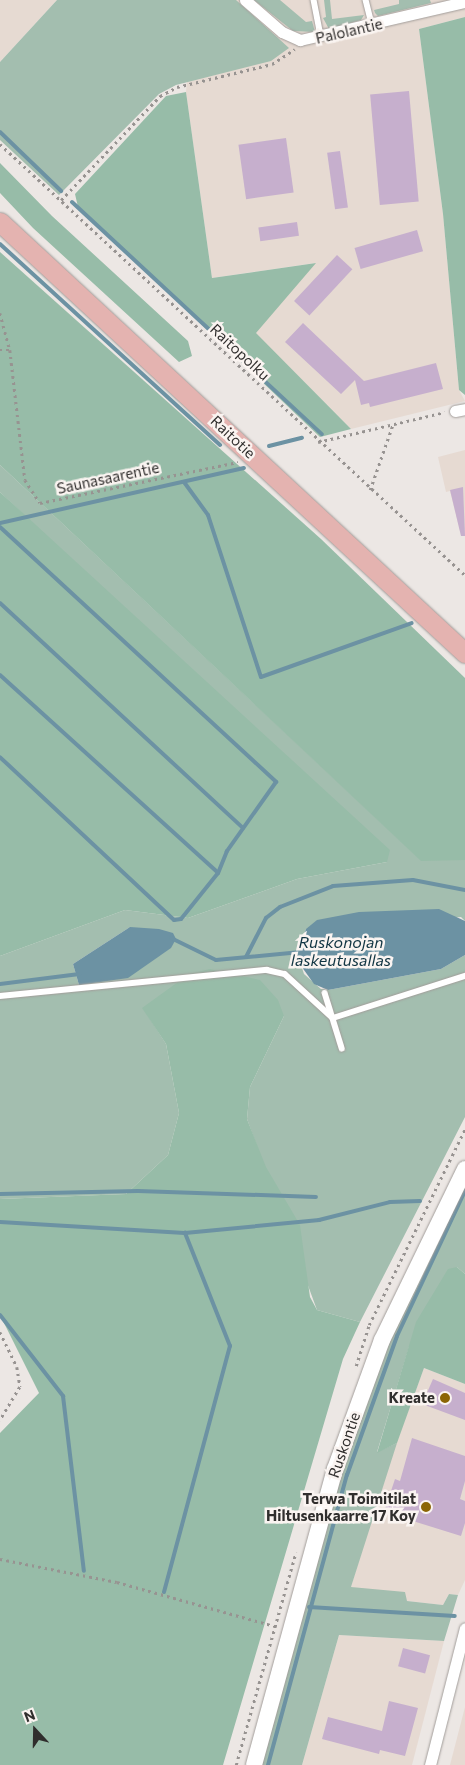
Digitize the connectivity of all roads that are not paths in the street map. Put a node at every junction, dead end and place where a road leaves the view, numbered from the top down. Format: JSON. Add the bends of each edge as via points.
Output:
{"nodes":[{"id":1,"x":245,"y":0,"type":"edge"},
{"id":2,"x":314,"y":0,"type":"edge"},
{"id":3,"x":366,"y":0,"type":"edge"},
{"id":4,"x":465,"y":2,"type":"edge"},
{"id":5,"x":440,"y":4,"type":"edge"},
{"id":6,"x":372,"y":26,"type":"junction"},
{"id":7,"x":322,"y":38,"type":"junction"},
{"id":8,"x":0,"y":222,"type":"edge"},
{"id":9,"x":465,"y":653,"type":"edge"},
{"id":10,"x":465,"y":976,"type":"edge"},
{"id":11,"x":325,"y":993,"type":"dead end"},
{"id":12,"x":0,"y":996,"type":"edge"},
{"id":13,"x":333,"y":1018,"type":"junction"},
{"id":14,"x":342,"y":1048,"type":"dead end"},
{"id":15,"x":465,"y":1169,"type":"edge"},
{"id":16,"x":465,"y":1628,"type":"edge"},
{"id":17,"x":254,"y":1765,"type":"edge"},
{"id":18,"x":430,"y":1765,"type":"edge"}],
"edges":[{"from":1,"to":7,"type":"street","name":"Palolantie","via":[[300,43]]},
{"from":2,"to":7,"type":"lane"},
{"from":3,"to":6,"type":"lane"},
{"from":4,"to":5,"type":"street","name":"Palolantie"},
{"from":5,"to":6,"type":"street","name":"Palolantie"},
{"from":6,"to":7,"type":"street","name":"Palolantie"},
{"from":8,"to":9,"type":"main road","name":"Raitotie"},
{"from":10,"to":13,"type":"lane"},
{"from":11,"to":13,"type":"lane"},
{"from":12,"to":13,"type":"lane","via":[[267,970],[285,974]]},
{"from":13,"to":14,"type":"lane"},
{"from":15,"to":17,"type":"main road","name":"Ruskontie","via":[[382,1340],[335,1469]]},
{"from":16,"to":18,"type":"street"}]}
